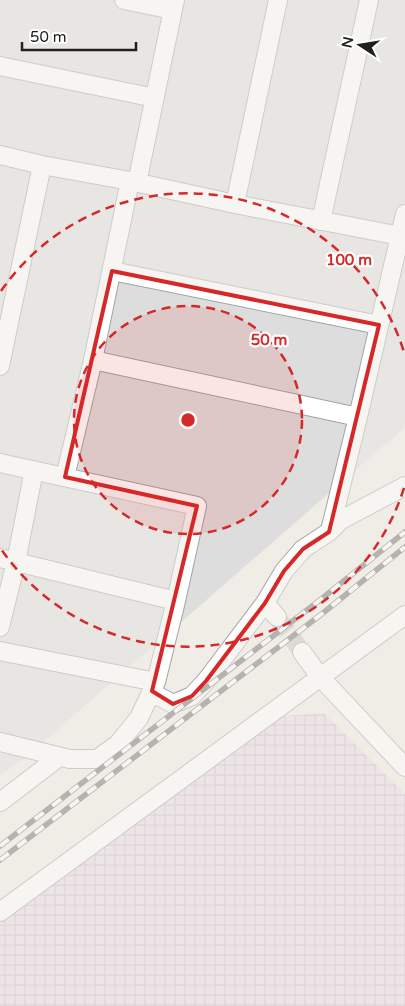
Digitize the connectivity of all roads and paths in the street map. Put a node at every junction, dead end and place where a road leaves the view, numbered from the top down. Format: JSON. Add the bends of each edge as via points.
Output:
{"nodes":[{"id":1,"x":124,"y":0,"type":"edge"},
{"id":2,"x":278,"y":0,"type":"edge"},
{"id":3,"x":369,"y":0,"type":"edge"},
{"id":4,"x":174,"y":5,"type":"edge"},
{"id":5,"x":0,"y":66,"type":"edge"},
{"id":6,"x":155,"y":98,"type":"junction"},
{"id":7,"x":0,"y":155,"type":"edge"},
{"id":8,"x":42,"y":165,"type":"junction"},
{"id":9,"x":134,"y":182,"type":"junction"},
{"id":10,"x":234,"y":204,"type":"junction"},
{"id":11,"x":405,"y":214,"type":"edge"},
{"id":12,"x":321,"y":221,"type":"junction"},
{"id":13,"x":403,"y":236,"type":"edge"},
{"id":14,"x":112,"y":272,"type":"junction"},
{"id":15,"x":379,"y":325,"type":"junction"},
{"id":16,"x":93,"y":360,"type":"junction"},
{"id":17,"x":0,"y":366,"type":"edge"},
{"id":18,"x":358,"y":417,"type":"junction"},
{"id":19,"x":0,"y":463,"type":"edge"},
{"id":20,"x":34,"y":470,"type":"junction"},
{"id":21,"x":65,"y":477,"type":"junction"},
{"id":22,"x":405,"y":486,"type":"edge"},
{"id":23,"x":330,"y":532,"type":"junction"},
{"id":24,"x":8,"y":560,"type":"edge"},
{"id":25,"x":176,"y":601,"type":"junction"},
{"id":26,"x":265,"y":603,"type":"junction"},
{"id":27,"x":405,"y":615,"type":"edge"},
{"id":28,"x":277,"y":617,"type":"tunnel mouth"},
{"id":29,"x":0,"y":627,"type":"edge"},
{"id":30,"x":0,"y":650,"type":"edge"},
{"id":31,"x":302,"y":652,"type":"tunnel mouth"},
{"id":32,"x":320,"y":677,"type":"junction"},
{"id":33,"x":154,"y":687,"type":"junction"},
{"id":34,"x":0,"y":742,"type":"edge"},
{"id":35,"x":59,"y":757,"type":"junction"},
{"id":36,"x":405,"y":767,"type":"edge"},
{"id":37,"x":0,"y":802,"type":"edge"},
{"id":38,"x":0,"y":912,"type":"edge"}],
"edges":[{"from":1,"to":4,"type":"street"},
{"from":2,"to":10,"type":"street"},
{"from":3,"to":12,"type":"street"},
{"from":4,"to":6,"type":"street"},
{"from":5,"to":6,"type":"street"},
{"from":6,"to":9,"type":"street"},
{"from":7,"to":8,"type":"street"},
{"from":8,"to":9,"type":"street"},
{"from":8,"to":17,"type":"street"},
{"from":9,"to":10,"type":"street"},
{"from":9,"to":14,"type":"street"},
{"from":10,"to":12,"type":"street"},
{"from":11,"to":13,"type":"street"},
{"from":12,"to":13,"type":"street"},
{"from":13,"to":15,"type":"street"},
{"from":14,"to":15,"type":"street"},
{"from":14,"to":16,"type":"street"},
{"from":15,"to":18,"type":"street"},
{"from":16,"to":18,"type":"street"},
{"from":16,"to":21,"type":"street"},
{"from":18,"to":23,"type":"street"},
{"from":19,"to":20,"type":"street"},
{"from":20,"to":21,"type":"street"},
{"from":20,"to":24,"type":"street"},
{"from":21,"to":25,"type":"street","via":[[197,506]]},
{"from":22,"to":23,"type":"street","via":[[341,520]]},
{"from":23,"to":26,"type":"street","via":[[303,549],[284,571]]},
{"from":24,"to":25,"type":"street"},
{"from":24,"to":29,"type":"street"},
{"from":25,"to":33,"type":"street"},
{"from":26,"to":28,"type":"street"},
{"from":26,"to":33,"type":"street","via":[[192,696],[173,704],[160,697]]},
{"from":27,"to":32,"type":"street"},
{"from":30,"to":33,"type":"street"},
{"from":31,"to":32,"type":"street"},
{"from":32,"to":36,"type":"street"},
{"from":32,"to":38,"type":"street"},
{"from":33,"to":35,"type":"street","via":[[139,718],[118,744],[97,759]]},
{"from":34,"to":35,"type":"street"},
{"from":35,"to":37,"type":"street"}]}
